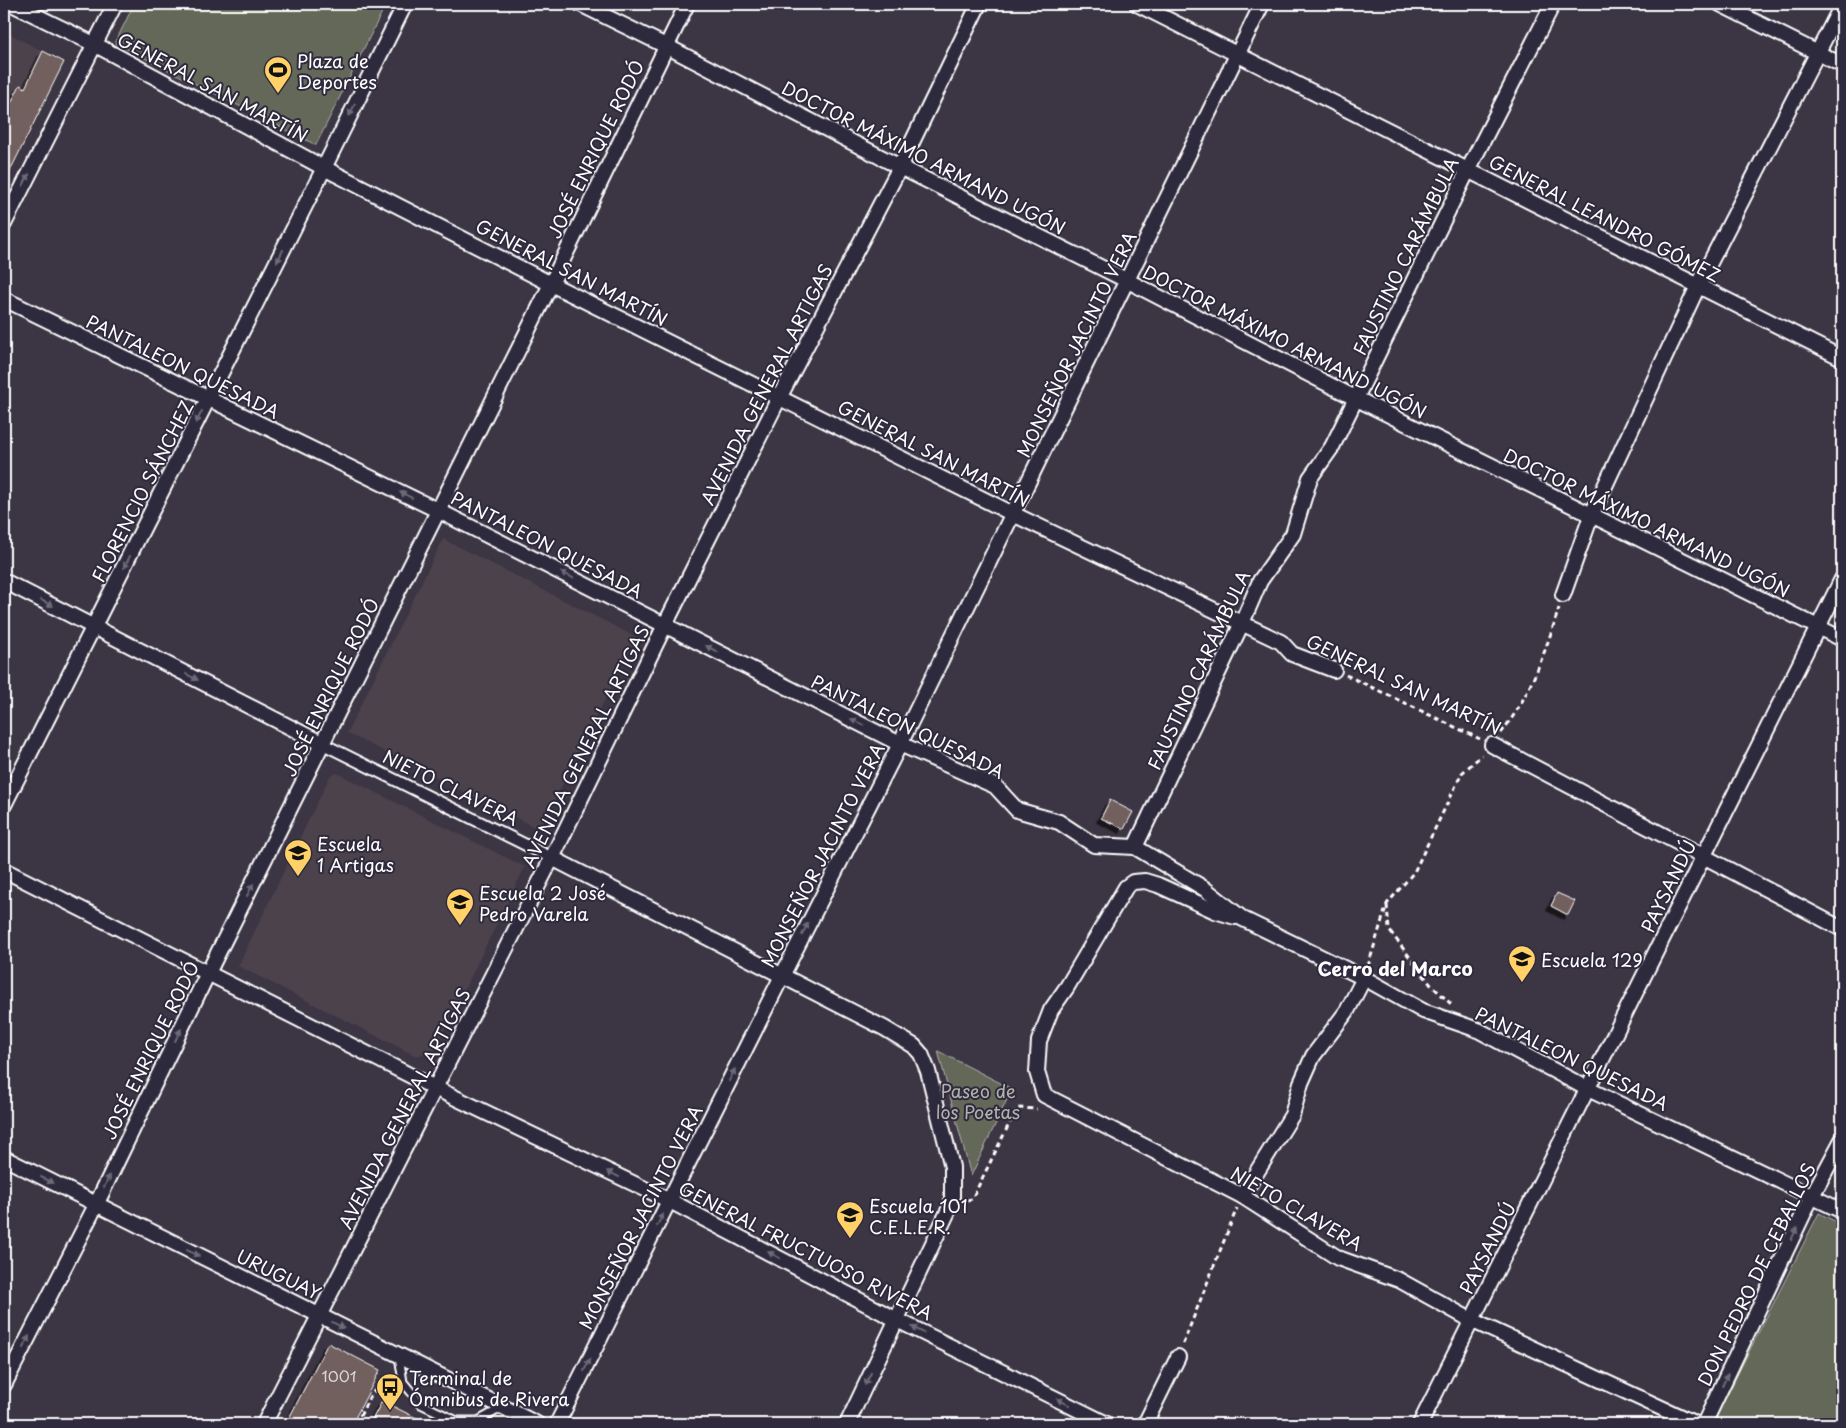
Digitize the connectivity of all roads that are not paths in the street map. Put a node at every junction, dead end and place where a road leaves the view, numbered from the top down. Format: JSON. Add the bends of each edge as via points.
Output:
{"nodes":[{"id":1,"x":12,"y":4,"type":"edge"},
{"id":2,"x":115,"y":4,"type":"edge"},
{"id":3,"x":404,"y":4,"type":"edge"},
{"id":4,"x":580,"y":4,"type":"edge"},
{"id":5,"x":687,"y":4,"type":"edge"},
{"id":6,"x":979,"y":4,"type":"edge"},
{"id":7,"x":1137,"y":4,"type":"edge"},
{"id":8,"x":1262,"y":4,"type":"edge"},
{"id":9,"x":1553,"y":4,"type":"edge"},
{"id":10,"x":1720,"y":4,"type":"edge"},
{"id":11,"x":1842,"y":5,"type":"edge"},
{"id":12,"x":94,"y":44,"type":"junction"},
{"id":13,"x":666,"y":46,"type":"junction"},
{"id":14,"x":1818,"y":53,"type":"junction"},
{"id":15,"x":1237,"y":54,"type":"junction"},
{"id":16,"x":1842,"y":65,"type":"edge"},
{"id":17,"x":900,"y":167,"type":"junction"},
{"id":18,"x":324,"y":168,"type":"junction"},
{"id":19,"x":1468,"y":170,"type":"junction"},
{"id":20,"x":4,"y":224,"type":"edge"},
{"id":21,"x":1128,"y":281,"type":"junction"},
{"id":22,"x":551,"y":284,"type":"junction"},
{"id":23,"x":1698,"y":286,"type":"junction"},
{"id":24,"x":4,"y":299,"type":"edge"},
{"id":25,"x":1842,"y":358,"type":"edge"},
{"id":26,"x":780,"y":396,"type":"junction"},
{"id":27,"x":1355,"y":398,"type":"junction"},
{"id":28,"x":208,"y":399,"type":"junction"},
{"id":29,"x":439,"y":511,"type":"junction"},
{"id":30,"x":1013,"y":514,"type":"junction"},
{"id":31,"x":1591,"y":516,"type":"junction"},
{"id":32,"x":1842,"y":579,"type":"edge"},
{"id":33,"x":4,"y":580,"type":"edge"},
{"id":34,"x":1563,"y":595,"type":"road end"},
{"id":35,"x":1242,"y":623,"type":"junction"},
{"id":36,"x":665,"y":625,"type":"junction"},
{"id":37,"x":94,"y":627,"type":"junction"},
{"id":38,"x":1818,"y":627,"type":"junction"},
{"id":39,"x":1842,"y":639,"type":"edge"},
{"id":40,"x":1334,"y":670,"type":"road end"},
{"id":41,"x":323,"y":744,"type":"junction"},
{"id":42,"x":900,"y":744,"type":"junction"},
{"id":43,"x":1492,"y":745,"type":"road end"},
{"id":44,"x":4,"y":805,"type":"edge"},
{"id":45,"x":1135,"y":847,"type":"junction"},
{"id":46,"x":1704,"y":856,"type":"junction"},
{"id":47,"x":552,"y":858,"type":"junction"},
{"id":48,"x":4,"y":870,"type":"edge"},
{"id":49,"x":1243,"y":919,"type":"junction"},
{"id":50,"x":1842,"y":929,"type":"edge"},
{"id":51,"x":208,"y":973,"type":"junction"},
{"id":52,"x":782,"y":976,"type":"junction"},
{"id":53,"x":1364,"y":978,"type":"junction"},
{"id":54,"x":435,"y":1088,"type":"junction"},
{"id":55,"x":1588,"y":1089,"type":"junction"},
{"id":56,"x":1842,"y":1140,"type":"edge"},
{"id":57,"x":4,"y":1158,"type":"edge"},
{"id":58,"x":1242,"y":1196,"type":"junction"},
{"id":59,"x":1812,"y":1196,"type":"junction"},
{"id":60,"x":670,"y":1200,"type":"junction"},
{"id":61,"x":96,"y":1205,"type":"junction"},
{"id":62,"x":1842,"y":1211,"type":"edge"},
{"id":63,"x":320,"y":1316,"type":"junction"},
{"id":64,"x":897,"y":1320,"type":"junction"},
{"id":65,"x":1471,"y":1320,"type":"junction"},
{"id":66,"x":399,"y":1355,"type":"junction"},
{"id":67,"x":1178,"y":1357,"type":"road end"},
{"id":68,"x":4,"y":1385,"type":"edge"},
{"id":69,"x":503,"y":1407,"type":"junction"},
{"id":70,"x":264,"y":1424,"type":"edge"},
{"id":71,"x":537,"y":1424,"type":"edge"},
{"id":72,"x":557,"y":1424,"type":"edge"},
{"id":73,"x":847,"y":1424,"type":"edge"},
{"id":74,"x":1107,"y":1424,"type":"edge"},
{"id":75,"x":1145,"y":1424,"type":"edge"},
{"id":76,"x":1420,"y":1424,"type":"edge"},
{"id":77,"x":1696,"y":1424,"type":"edge"},
{"id":78,"x":1704,"y":1424,"type":"edge"}],
"edges":[{"from":1,"to":12,"type":"street","name":"GENERAL SAN MARTÍN"},
{"from":2,"to":12,"type":"street"},
{"from":3,"to":18,"type":"street","name":"FLORENCIO SÁNCHEZ","one_way":true},
{"from":4,"to":13,"type":"street","name":"DOCTOR MÁXIMO ARMAND UGÓN"},
{"from":5,"to":13,"type":"street","name":"JOSÉ ENRIQUE RODÓ"},
{"from":6,"to":17,"type":"street","name":"AVENIDA GENERAL ARTIGAS"},
{"from":7,"to":15,"type":"street","name":"GENERAL LEANDRO GÓMEZ"},
{"from":8,"to":15,"type":"street","name":"MONSEÑOR JACINTO VERA"},
{"from":9,"to":19,"type":"street","name":"FAUSTINO CARÁMBULA"},
{"from":10,"to":14,"type":"street"},
{"from":11,"to":14,"type":"street"},
{"from":12,"to":18,"type":"street","name":"GENERAL SAN MARTÍN"},
{"from":20,"to":12,"type":"street","one_way":true},
{"from":13,"to":17,"type":"street","name":"DOCTOR MÁXIMO ARMAND UGÓN"},
{"from":13,"to":22,"type":"street","name":"JOSÉ ENRIQUE RODÓ"},
{"from":14,"to":16,"type":"street"},
{"from":14,"to":23,"type":"street"},
{"from":15,"to":19,"type":"street","name":"GENERAL LEANDRO GÓMEZ"},
{"from":15,"to":21,"type":"street","name":"MONSEÑOR JACINTO VERA"},
{"from":17,"to":21,"type":"street","name":"DOCTOR MÁXIMO ARMAND UGÓN"},
{"from":17,"to":26,"type":"street","name":"AVENIDA GENERAL ARTIGAS"},
{"from":18,"to":22,"type":"street","name":"GENERAL SAN MARTÍN"},
{"from":18,"to":28,"type":"street","name":"FLORENCIO SÁNCHEZ","one_way":true},
{"from":19,"to":23,"type":"street","name":"GENERAL LEANDRO GÓMEZ"},
{"from":19,"to":27,"type":"street","name":"FAUSTINO CARÁMBULA"},
{"from":21,"to":27,"type":"street","name":"DOCTOR MÁXIMO ARMAND UGÓN"},
{"from":21,"to":30,"type":"street","name":"MONSEÑOR JACINTO VERA"},
{"from":22,"to":26,"type":"street","name":"GENERAL SAN MARTÍN"},
{"from":22,"to":29,"type":"street","name":"JOSÉ ENRIQUE RODÓ"},
{"from":23,"to":25,"type":"street","name":"GENERAL LEANDRO GÓMEZ"},
{"from":23,"to":31,"type":"street"},
{"from":24,"to":28,"type":"street","name":"PANTALEON QUESADA"},
{"from":26,"to":30,"type":"street","name":"GENERAL SAN MARTÍN"},
{"from":26,"to":36,"type":"street","name":"AVENIDA GENERAL ARTIGAS"},
{"from":27,"to":31,"type":"street","name":"DOCTOR MÁXIMO ARMAND UGÓN"},
{"from":27,"to":35,"type":"street","name":"FAUSTINO CARÁMBULA","via":[[1332,447],[1310,478],[1294,534],[1260,581]]},
{"from":29,"to":28,"type":"street","name":"PANTALEON QUESADA","one_way":true},
{"from":28,"to":37,"type":"street","name":"FLORENCIO SÁNCHEZ","one_way":true},
{"from":36,"to":29,"type":"street","name":"PANTALEON QUESADA","one_way":true},
{"from":29,"to":41,"type":"street","name":"JOSÉ ENRIQUE RODÓ"},
{"from":30,"to":35,"type":"street","name":"GENERAL SAN MARTÍN"},
{"from":30,"to":42,"type":"street","name":"MONSEÑOR JACINTO VERA"},
{"from":31,"to":34,"type":"street"},
{"from":31,"to":38,"type":"street","name":"DOCTOR MÁXIMO ARMAND UGÓN"},
{"from":32,"to":38,"type":"street","name":"PAYSANDÚ"},
{"from":33,"to":37,"type":"street","name":"NIETO CLAVERA","one_way":true},
{"from":35,"to":40,"type":"street","name":"GENERAL SAN MARTÍN","via":[[1281,642],[1292,654]]},
{"from":35,"to":45,"type":"street","name":"FAUSTINO CARÁMBULA"},
{"from":42,"to":36,"type":"street","name":"PANTALEON QUESADA","one_way":true},
{"from":36,"to":47,"type":"street","name":"AVENIDA GENERAL ARTIGAS"},
{"from":37,"to":41,"type":"street","name":"NIETO CLAVERA","one_way":true},
{"from":37,"to":44,"type":"street","name":"FLORENCIO SÁNCHEZ"},
{"from":38,"to":39,"type":"street","name":"DOCTOR MÁXIMO ARMAND UGÓN"},
{"from":38,"to":46,"type":"street","name":"PAYSANDÚ"},
{"from":41,"to":47,"type":"street","name":"NIETO CLAVERA"},
{"from":51,"to":41,"type":"street","name":"JOSÉ ENRIQUE RODÓ","one_way":true},
{"from":42,"to":45,"type":"street","name":"PANTALEON QUESADA","via":[[995,786],[1017,810],[1060,822],[1094,845]]},
{"from":52,"to":42,"type":"street","name":"MONSEÑOR JACINTO VERA","one_way":true},
{"from":43,"to":46,"type":"street","name":"GENERAL SAN MARTÍN"},
{"from":45,"to":49,"type":"street","name":"PANTALEON QUESADA","via":[[1205,889]]},
{"from":46,"to":50,"type":"street","name":"GENERAL SAN MARTÍN"},
{"from":46,"to":55,"type":"street","name":"PAYSANDÚ"},
{"from":47,"to":52,"type":"street","name":"NIETO CLAVERA"},
{"from":47,"to":54,"type":"street","name":"AVENIDA GENERAL ARTIGAS"},
{"from":48,"to":51,"type":"street","name":"GENERAL FRUCTUOSO RIVERA"},
{"from":49,"to":53,"type":"street","name":"PANTALEON QUESADA"},
{"from":49,"to":58,"type":"street","name":"NIETO CLAVERA","via":[[1215,911],[1145,881],[1133,882],[1126,887],[1051,1010],[1039,1041],[1037,1072],[1044,1095]]},
{"from":51,"to":54,"type":"street","name":"GENERAL FRUCTUOSO RIVERA"},
{"from":61,"to":51,"type":"street","name":"JOSÉ ENRIQUE RODÓ","one_way":true},
{"from":60,"to":52,"type":"street","name":"MONSEÑOR JACINTO VERA","one_way":true},
{"from":52,"to":64,"type":"street","name":"NIETO CLAVERA","via":[[907,1040],[921,1054],[928,1071],[952,1167],[952,1204]]},
{"from":53,"to":55,"type":"street","name":"PANTALEON QUESADA","via":[[1424,1011],[1478,1030]]},
{"from":53,"to":58,"type":"street","via":[[1347,1011],[1313,1056],[1301,1082],[1292,1115]]},
{"from":60,"to":54,"type":"street","name":"GENERAL FRUCTUOSO RIVERA","one_way":true},
{"from":54,"to":63,"type":"street","name":"AVENIDA GENERAL ARTIGAS"},
{"from":55,"to":59,"type":"street","name":"PANTALEON QUESADA"},
{"from":55,"to":65,"type":"street","name":"PAYSANDÚ"},
{"from":56,"to":59,"type":"street","name":"DON PEDRO DE CEBALLOS"},
{"from":57,"to":61,"type":"street","name":"URUGUAY","one_way":true},
{"from":58,"to":65,"type":"street","name":"NIETO CLAVERA","via":[[1338,1258],[1399,1280]]},
{"from":59,"to":62,"type":"street","name":"PANTALEON QUESADA"},
{"from":78,"to":59,"type":"street","name":"DON PEDRO DE CEBALLOS","one_way":true},
{"from":64,"to":60,"type":"street","name":"GENERAL FRUCTUOSO RIVERA","one_way":true},
{"from":72,"to":60,"type":"street","name":"MONSEÑOR JACINTO VERA","one_way":true},
{"from":61,"to":63,"type":"street","name":"URUGUAY","one_way":true},
{"from":68,"to":61,"type":"street","name":"JOSÉ ENRIQUE RODÓ","one_way":true},
{"from":63,"to":66,"type":"street","name":"URUGUAY","one_way":true},
{"from":63,"to":70,"type":"street","name":"AVENIDA GENERAL ARTIGAS"},
{"from":64,"to":73,"type":"street","one_way":true},
{"from":74,"to":64,"type":"street","name":"GENERAL FRUCTUOSO RIVERA","one_way":true},
{"from":65,"to":76,"type":"street","name":"PAYSANDÚ"},
{"from":65,"to":77,"type":"street","name":"NIETO CLAVERA"},
{"from":66,"to":69,"type":"street","name":"URUGUAY"},
{"from":66,"to":69,"type":"lane","via":[[403,1382],[421,1404],[457,1421],[478,1421]]},
{"from":67,"to":75,"type":"street"},
{"from":69,"to":71,"type":"street","name":"URUGUAY"}]}
